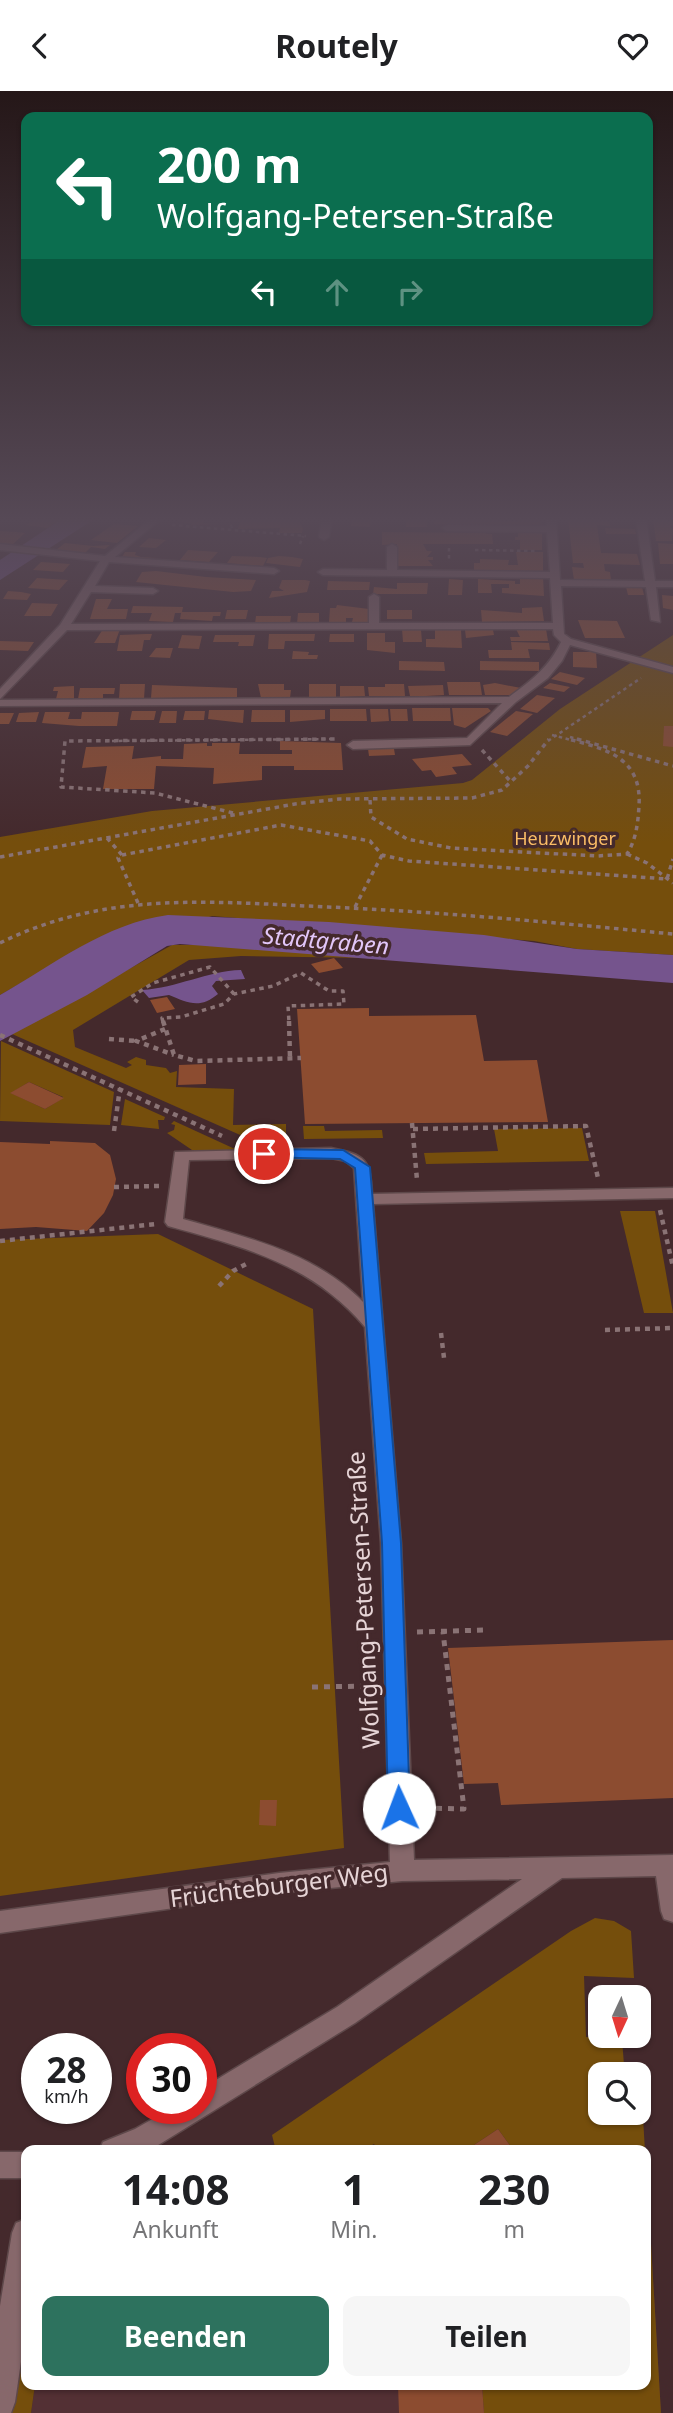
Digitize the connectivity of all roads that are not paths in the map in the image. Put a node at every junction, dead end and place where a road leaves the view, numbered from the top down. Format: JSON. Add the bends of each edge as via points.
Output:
{"nodes":[{"id":1,"x":491,"y":626,"type":"edge"},
{"id":2,"x":557,"y":626,"type":"edge"},
{"id":3,"x":64,"y":627,"type":"joint"},
{"id":4,"x":374,"y":627,"type":"joint"},
{"id":5,"x":567,"y":641,"type":"junction"},
{"id":6,"x":673,"y":670,"type":"edge"},
{"id":7,"x":0,"y":696,"type":"edge"},
{"id":8,"x":512,"y":700,"type":"junction"},
{"id":9,"x":0,"y":703,"type":"edge"},
{"id":10,"x":352,"y":745,"type":"road end"},
{"id":11,"x":664,"y":1193,"type":"edge"},
{"id":12,"x":367,"y":1199,"type":"junction"},
{"id":13,"x":374,"y":1326,"type":"junction"},
{"id":14,"x":670,"y":1865,"type":"edge"},
{"id":15,"x":558,"y":1867,"type":"junction"},
{"id":16,"x":402,"y":1871,"type":"junction"},
{"id":17,"x":673,"y":1911,"type":"edge"},
{"id":18,"x":0,"y":1922,"type":"edge"},
{"id":19,"x":217,"y":2094,"type":"edge"},
{"id":20,"x":170,"y":2124,"type":"edge"},
{"id":21,"x":129,"y":2145,"type":"edge"},
{"id":22,"x":21,"y":2266,"type":"edge"},
{"id":23,"x":0,"y":2402,"type":"edge"}],
"edges":[{"from":1,"to":4,"type":"street"},
{"from":2,"to":5,"type":"street"},
{"from":3,"to":4,"type":"street"},
{"from":3,"to":7,"type":"street"},
{"from":5,"to":6,"type":"street"},
{"from":5,"to":8,"type":"street","via":[[544,676]]},
{"from":8,"to":9,"type":"street"},
{"from":8,"to":10,"type":"street","via":[[470,741]]},
{"from":11,"to":12,"type":"street"},
{"from":12,"to":13,"type":"street","name":"Wolfgang-Petersen-Straße"},
{"from":12,"to":13,"type":"street","name":"Wolfgang-Petersen-Straße","via":[[362,1167],[351,1157],[331,1153],[181,1155],[174,1222],[271,1251],[328,1281],[363,1310]]},
{"from":13,"to":16,"type":"street","name":"Wolfgang-Petersen-Straße","via":[[391,1543]]},
{"from":14,"to":15,"type":"street","name":"Früchteburger Weg"},
{"from":14,"to":17,"type":"street"},
{"from":15,"to":16,"type":"street","name":"Früchteburger Weg"},
{"from":15,"to":19,"type":"street","via":[[346,2015]]},
{"from":16,"to":18,"type":"street","name":"Früchteburger Weg","via":[[279,1883]]},
{"from":20,"to":21,"type":"street"},
{"from":22,"to":23,"type":"street"}]}
